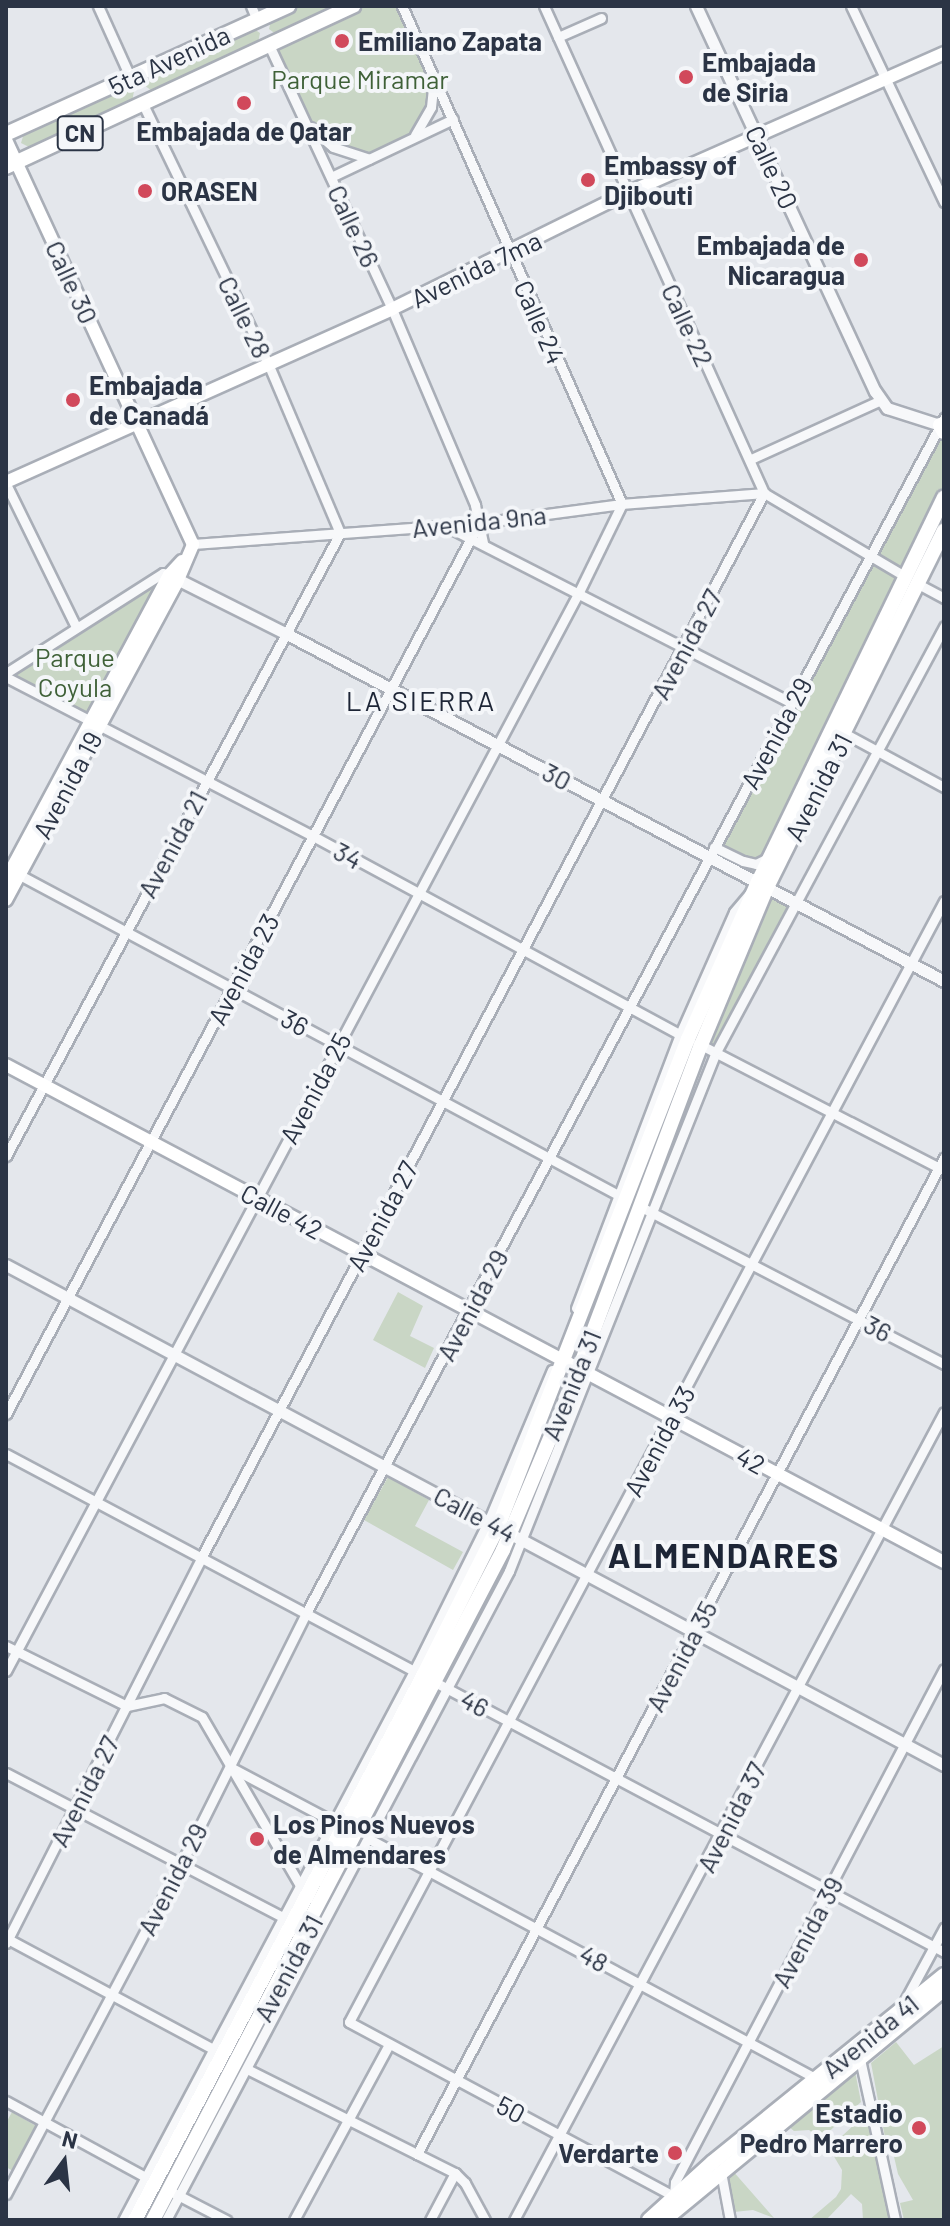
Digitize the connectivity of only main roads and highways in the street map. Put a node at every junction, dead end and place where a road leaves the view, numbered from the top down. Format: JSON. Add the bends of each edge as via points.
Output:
{"nodes":[{"id":1,"x":288,"y":6,"type":"edge"},
{"id":2,"x":353,"y":6,"type":"edge"},
{"id":3,"x":254,"y":13,"type":"edge"},
{"id":4,"x":944,"y":53,"type":"edge"},
{"id":5,"x":6,"y":134,"type":"edge"},
{"id":6,"x":6,"y":140,"type":"edge"},
{"id":7,"x":11,"y":165,"type":"edge"},
{"id":8,"x":139,"y":424,"type":"junction"},
{"id":9,"x":6,"y":483,"type":"edge"},
{"id":10,"x":944,"y":498,"type":"edge"},
{"id":11,"x":944,"y":530,"type":"edge"},
{"id":12,"x":912,"y":580,"type":"junction"},
{"id":13,"x":10,"y":873,"type":"edge"},
{"id":14,"x":763,"y":884,"type":"junction"},
{"id":15,"x":6,"y":900,"type":"edge"},
{"id":16,"x":6,"y":1065,"type":"edge"},
{"id":17,"x":634,"y":1203,"type":"junction"},
{"id":18,"x":561,"y":1360,"type":"junction"},
{"id":19,"x":584,"y":1372,"type":"junction"},
{"id":20,"x":505,"y":1530,"type":"junction"},
{"id":21,"x":944,"y":1562,"type":"edge"},
{"id":22,"x":424,"y":1676,"type":"junction"},
{"id":23,"x":944,"y":1975,"type":"edge"},
{"id":24,"x":944,"y":1989,"type":"edge"},
{"id":25,"x":717,"y":2166,"type":"junction"},
{"id":26,"x":135,"y":2220,"type":"edge"},
{"id":27,"x":153,"y":2220,"type":"edge"},
{"id":28,"x":649,"y":2220,"type":"edge"},
{"id":29,"x":664,"y":2220,"type":"edge"}],
"edges":[{"from":1,"to":3,"type":"main road","name":"5ta Avenida","number":"CN"},
{"from":2,"to":7,"type":"main road","name":"5ta Avenida","number":"CN"},
{"from":3,"to":5,"type":"main road","name":"5ta Avenida","number":"CN"},
{"from":4,"to":8,"type":"main road","name":"Avenida 7ma","via":[[627,193],[509,254]]},
{"from":6,"to":7,"type":"main road","name":"Calle 30"},
{"from":7,"to":8,"type":"main road","name":"Calle 30"},
{"from":8,"to":9,"type":"main road","name":"Avenida 7ma"},
{"from":8,"to":13,"type":"main road","name":"Avenida 19","via":[[193,544]]},
{"from":10,"to":12,"type":"main road","name":"Avenida 31"},
{"from":11,"to":12,"type":"main road","name":"Avenida 31"},
{"from":12,"to":14,"type":"main road","name":"Avenida 31","via":[[844,733]]},
{"from":12,"to":14,"type":"main road","name":"Avenida 31","via":[[770,857]]},
{"from":13,"to":15,"type":"main road","name":"Avenida 19"},
{"from":14,"to":17,"type":"main road","name":"Avenida 31","via":[[690,1039]]},
{"from":16,"to":18,"type":"main road","name":"Calle 42"},
{"from":17,"to":18,"type":"main road","name":"Avenida 31"},
{"from":17,"to":19,"type":"main road","name":"Avenida 31"},
{"from":18,"to":19,"type":"main road","name":"42"},
{"from":18,"to":20,"type":"main road","name":"Avenida 31"},
{"from":19,"to":20,"type":"main road","name":"Avenida 31"},
{"from":19,"to":21,"type":"main road","name":"42"},
{"from":20,"to":22,"type":"main road","name":"Avenida 31"},
{"from":22,"to":26,"type":"main road","name":"Avenida 31","via":[[151,2180]]},
{"from":22,"to":27,"type":"main road","name":"Avenida 31","via":[[174,2193]]},
{"from":23,"to":25,"type":"main road","name":"Avenida 41"},
{"from":24,"to":25,"type":"main road","name":"Avenida 41"},
{"from":25,"to":28,"type":"main road","name":"Avenida 41"},
{"from":25,"to":29,"type":"main road","name":"Avenida 41"}]}
